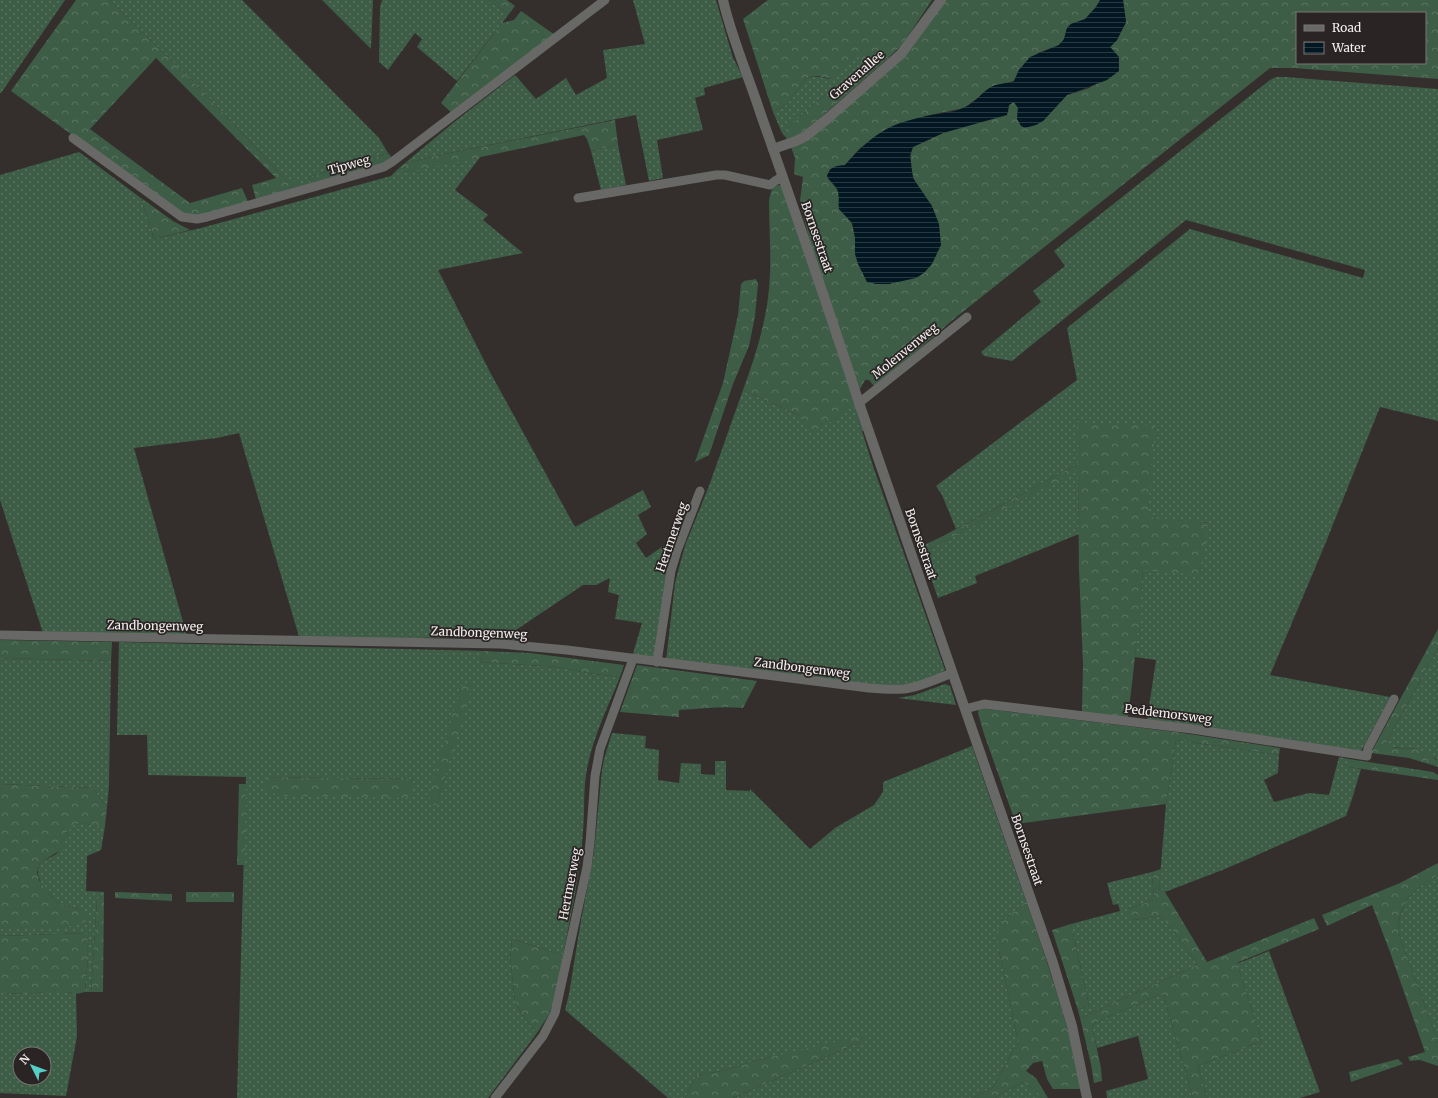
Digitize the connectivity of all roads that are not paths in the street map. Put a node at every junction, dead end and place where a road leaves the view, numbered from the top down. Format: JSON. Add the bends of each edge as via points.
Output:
{"nodes":[{"id":1,"x":605,"y":0,"type":"edge"},
{"id":2,"x":723,"y":0,"type":"edge"},
{"id":3,"x":941,"y":0,"type":"edge"},
{"id":4,"x":73,"y":138,"type":"dead end"},
{"id":5,"x":773,"y":149,"type":"junction"},
{"id":6,"x":782,"y":177,"type":"junction"},
{"id":7,"x":578,"y":198,"type":"dead end"},
{"id":8,"x":967,"y":317,"type":"dead end"},
{"id":9,"x":859,"y":403,"type":"junction"},
{"id":10,"x":700,"y":490,"type":"dead end"},
{"id":11,"x":0,"y":635,"type":"edge"},
{"id":12,"x":633,"y":659,"type":"junction"},
{"id":13,"x":657,"y":662,"type":"junction"},
{"id":14,"x":952,"y":673,"type":"junction"},
{"id":15,"x":1394,"y":699,"type":"dead end"},
{"id":16,"x":965,"y":709,"type":"junction"},
{"id":17,"x":495,"y":1098,"type":"edge"},
{"id":18,"x":1087,"y":1098,"type":"edge"}],
"edges":[{"from":1,"to":4,"type":"street","name":"Tipweg","via":[[384,167],[207,217],[182,217]]},
{"from":2,"to":5,"type":"street","name":"Bornsestraat"},
{"from":3,"to":5,"type":"street","name":"Gravenallee","via":[[901,54],[806,136]]},
{"from":5,"to":6,"type":"street","name":"Bornsestraat"},
{"from":6,"to":7,"type":"street","via":[[770,185],[716,175]]},
{"from":6,"to":9,"type":"street","name":"Bornsestraat"},
{"from":8,"to":9,"type":"street","name":"Molenvenweg"},
{"from":9,"to":14,"type":"street","name":"Bornsestraat"},
{"from":10,"to":13,"type":"street","name":"Hertmerweg","via":[[670,571]]},
{"from":11,"to":12,"type":"street","name":"Zandbongenweg","via":[[501,644]]},
{"from":12,"to":13,"type":"street","name":"Zandbongenweg"},
{"from":12,"to":17,"type":"street","name":"Hertmerweg","via":[[600,749],[595,776],[587,867],[555,1013],[544,1036]]},
{"from":13,"to":14,"type":"street","name":"Zandbongenweg","via":[[892,690],[918,686]]},
{"from":14,"to":16,"type":"street","name":"Bornsestraat"},
{"from":15,"to":16,"type":"street","name":"Peddemorsweg","via":[[1368,748],[1367,756],[1192,729],[984,704]]},
{"from":16,"to":18,"type":"street","name":"Bornsestraat","via":[[1053,964],[1072,1026]]}]}
